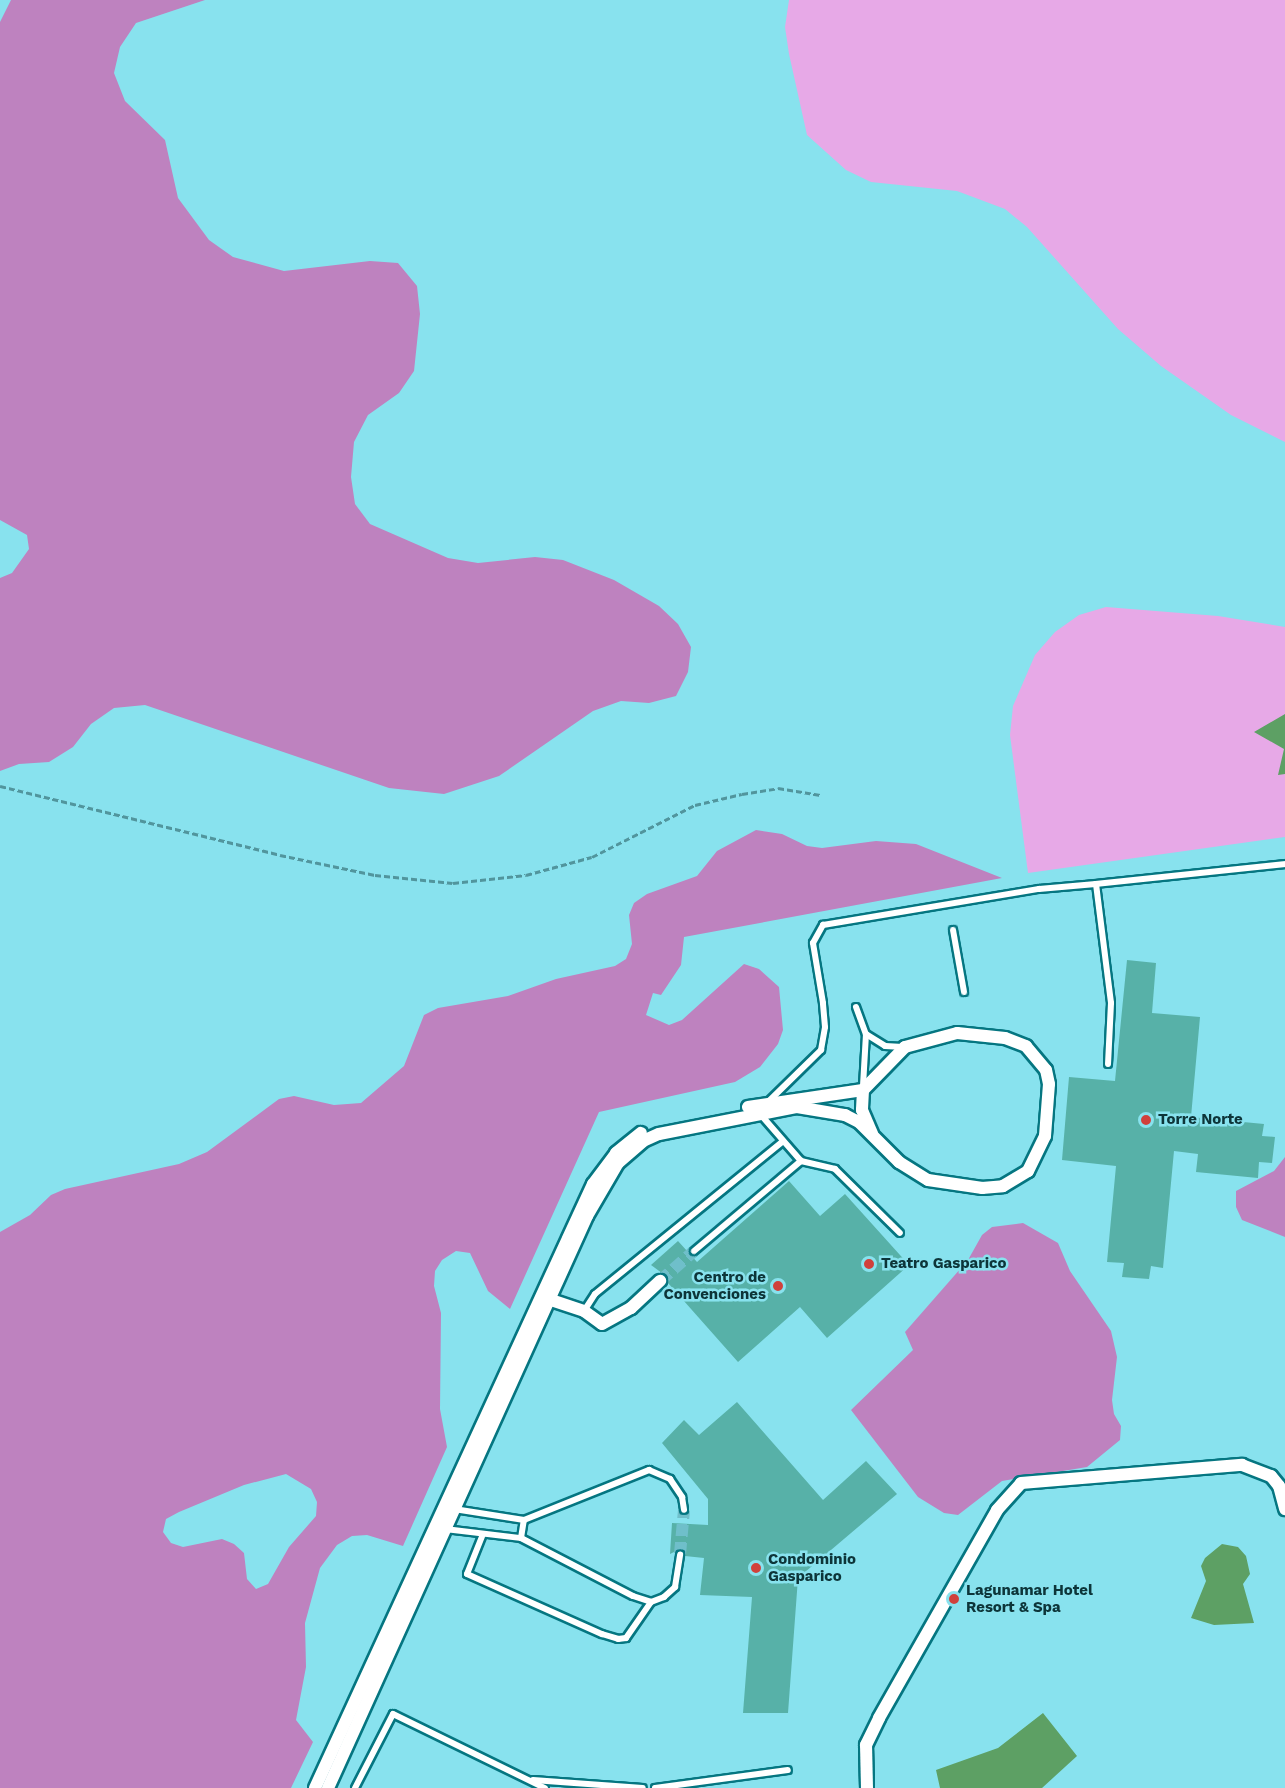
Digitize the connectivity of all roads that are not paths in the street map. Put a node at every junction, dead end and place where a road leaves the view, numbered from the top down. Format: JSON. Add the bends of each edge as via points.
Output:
{"nodes":[{"id":1,"x":1285,"y":864,"type":"edge"},
{"id":2,"x":1096,"y":884,"type":"junction"},
{"id":3,"x":953,"y":930,"type":"dead end"},
{"id":4,"x":964,"y":992,"type":"dead end"},
{"id":5,"x":856,"y":1007,"type":"dead end"},
{"id":6,"x":866,"y":1034,"type":"junction"},
{"id":7,"x":905,"y":1047,"type":"junction"},
{"id":8,"x":1108,"y":1064,"type":"dead end"},
{"id":9,"x":863,"y":1090,"type":"junction"},
{"id":10,"x":761,"y":1107,"type":"junction"},
{"id":11,"x":872,"y":1134,"type":"junction"},
{"id":12,"x":782,"y":1143,"type":"junction"},
{"id":13,"x":801,"y":1161,"type":"junction"},
{"id":14,"x":900,"y":1233,"type":"dead end"},
{"id":15,"x":694,"y":1251,"type":"tunnel mouth"},
{"id":16,"x":660,"y":1281,"type":"tunnel mouth"},
{"id":17,"x":545,"y":1298,"type":"junction"},
{"id":18,"x":584,"y":1311,"type":"junction"},
{"id":19,"x":451,"y":1508,"type":"junction"},
{"id":20,"x":1285,"y":1509,"type":"edge"},
{"id":21,"x":684,"y":1510,"type":"tunnel mouth"},
{"id":22,"x":524,"y":1520,"type":"junction"},
{"id":23,"x":442,"y":1527,"type":"junction"},
{"id":24,"x":483,"y":1534,"type":"junction"},
{"id":25,"x":521,"y":1538,"type":"junction"},
{"id":26,"x":680,"y":1554,"type":"tunnel mouth"},
{"id":27,"x":651,"y":1602,"type":"junction"},
{"id":28,"x":788,"y":1770,"type":"dead end"},
{"id":29,"x":531,"y":1780,"type":"junction"},
{"id":30,"x":315,"y":1788,"type":"edge"},
{"id":31,"x":328,"y":1788,"type":"edge"},
{"id":32,"x":356,"y":1788,"type":"edge"},
{"id":33,"x":545,"y":1788,"type":"edge"},
{"id":34,"x":643,"y":1788,"type":"edge"},
{"id":35,"x":655,"y":1788,"type":"edge"},
{"id":36,"x":867,"y":1788,"type":"edge"}],
"edges":[{"from":1,"to":2,"type":"lane"},
{"from":2,"to":8,"type":"lane","via":[[1111,1003]]},
{"from":2,"to":10,"type":"lane","via":[[1039,889],[824,925],[813,943],[824,1003],[821,1050]]},
{"from":3,"to":4,"type":"lane"},
{"from":5,"to":6,"type":"lane"},
{"from":6,"to":7,"type":"lane","via":[[885,1046]]},
{"from":6,"to":9,"type":"lane"},
{"from":7,"to":9,"type":"street"},
{"from":7,"to":11,"type":"street","via":[[957,1033],[1005,1038],[1026,1047],[1039,1058],[1049,1084],[1045,1136],[1028,1171],[1003,1186],[982,1188],[928,1180],[912,1172]]},
{"from":9,"to":10,"type":"street"},
{"from":9,"to":11,"type":"street","via":[[862,1110]]},
{"from":10,"to":11,"type":"street","via":[[797,1107],[845,1115]]},
{"from":10,"to":12,"type":"lane"},
{"from":10,"to":17,"type":"street","via":[[654,1127],[627,1143],[593,1184]]},
{"from":12,"to":13,"type":"lane"},
{"from":12,"to":18,"type":"lane","via":[[595,1294]]},
{"from":13,"to":14,"type":"lane","via":[[835,1169]]},
{"from":13,"to":15,"type":"lane"},
{"from":16,"to":18,"type":"street","via":[[631,1308],[602,1324]]},
{"from":17,"to":18,"type":"street"},
{"from":17,"to":19,"type":"street"},
{"from":19,"to":22,"type":"lane"},
{"from":19,"to":23,"type":"street"},
{"from":20,"to":36,"type":"street","via":[[1279,1486],[1270,1476],[1242,1465],[1021,1483],[997,1510],[879,1718],[866,1745]]},
{"from":21,"to":22,"type":"lane","via":[[682,1497],[670,1479],[649,1470]]},
{"from":22,"to":25,"type":"lane"},
{"from":23,"to":24,"type":"lane"},
{"from":23,"to":30,"type":"street"},
{"from":23,"to":31,"type":"street"},
{"from":24,"to":25,"type":"lane"},
{"from":24,"to":27,"type":"lane","via":[[467,1574],[603,1634],[626,1638]]},
{"from":25,"to":27,"type":"lane"},
{"from":26,"to":27,"type":"lane","via":[[675,1587],[664,1598]]},
{"from":28,"to":35,"type":"lane"},
{"from":29,"to":32,"type":"lane","via":[[393,1714]]},
{"from":29,"to":33,"type":"lane"},
{"from":29,"to":34,"type":"lane"}]}
